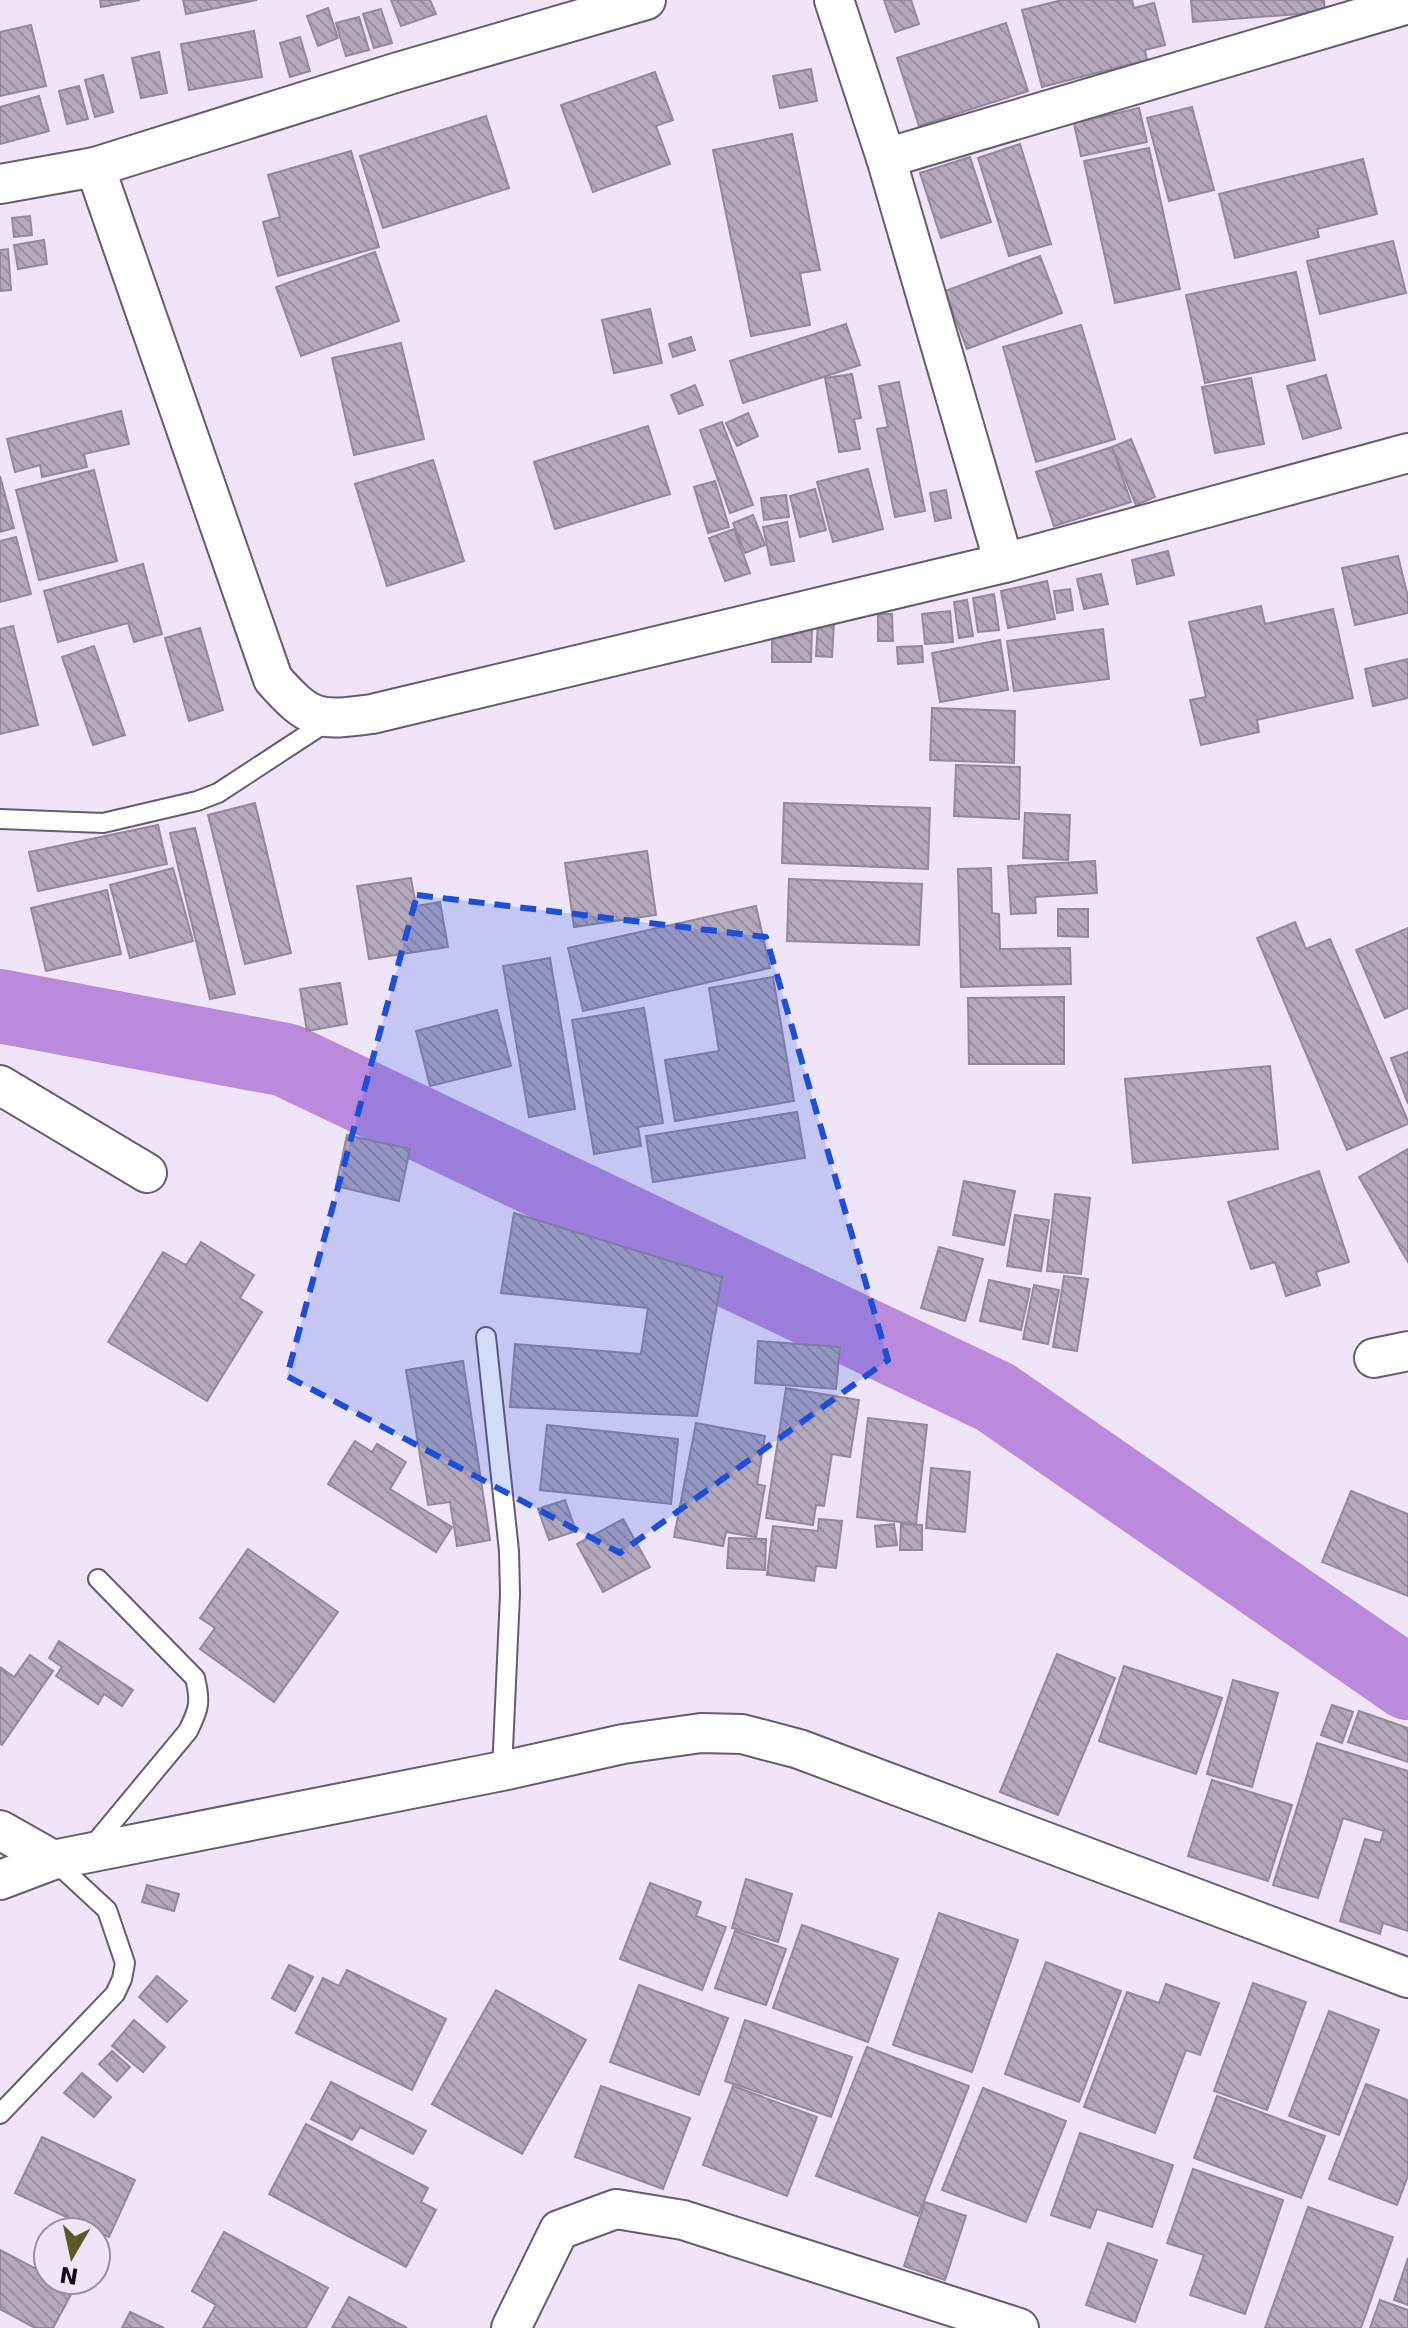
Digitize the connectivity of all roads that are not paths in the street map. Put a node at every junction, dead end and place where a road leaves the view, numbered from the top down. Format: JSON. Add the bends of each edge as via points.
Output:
{"nodes":[{"id":1,"x":646,"y":0,"type":"edge"},
{"id":2,"x":834,"y":0,"type":"edge"},
{"id":3,"x":1408,"y":4,"type":"edge"},
{"id":4,"x":886,"y":158,"type":"junction"},
{"id":5,"x":95,"y":167,"type":"junction"},
{"id":6,"x":0,"y":184,"type":"edge"},
{"id":7,"x":1408,"y":453,"type":"edge"},
{"id":8,"x":1004,"y":563,"type":"junction"},
{"id":9,"x":329,"y":720,"type":"junction"},
{"id":10,"x":0,"y":819,"type":"edge"},
{"id":11,"x":0,"y":1085,"type":"edge"},
{"id":12,"x":147,"y":1173,"type":"dead end"},
{"id":13,"x":486,"y":1337,"type":"dead end"},
{"id":14,"x":98,"y":1579,"type":"dead end"},
{"id":15,"x":502,"y":1771,"type":"junction"},
{"id":16,"x":0,"y":1830,"type":"edge"},
{"id":17,"x":70,"y":1857,"type":"junction"},
{"id":18,"x":0,"y":1880,"type":"edge"},
{"id":19,"x":1408,"y":1978,"type":"edge"},
{"id":20,"x":0,"y":2114,"type":"edge"},
{"id":21,"x":511,"y":2328,"type":"edge"},
{"id":22,"x":1019,"y":2328,"type":"edge"}],
"edges":[{"from":1,"to":5,"type":"street"},
{"from":2,"to":4,"type":"street"},
{"from":3,"to":4,"type":"street"},
{"from":4,"to":8,"type":"street"},
{"from":5,"to":6,"type":"street"},
{"from":5,"to":9,"type":"street","via":[[273,679],[298,707]]},
{"from":7,"to":8,"type":"street"},
{"from":8,"to":9,"type":"street"},
{"from":9,"to":10,"type":"lane","via":[[218,793],[197,801],[103,823]]},
{"from":11,"to":12,"type":"street"},
{"from":13,"to":15,"type":"lane","via":[[509,1551]]},
{"from":14,"to":17,"type":"lane","via":[[195,1678],[200,1697],[188,1731]]},
{"from":15,"to":17,"type":"street"},
{"from":15,"to":19,"type":"street","via":[[623,1744],[701,1733],[742,1734],[799,1749]]},
{"from":16,"to":17,"type":"street"},
{"from":17,"to":18,"type":"street"},
{"from":17,"to":20,"type":"lane","via":[[107,1910],[125,1963],[122,1979],[115,1994]]},
{"from":21,"to":22,"type":"street","via":[[559,2230],[616,2209],[683,2220]]}]}
